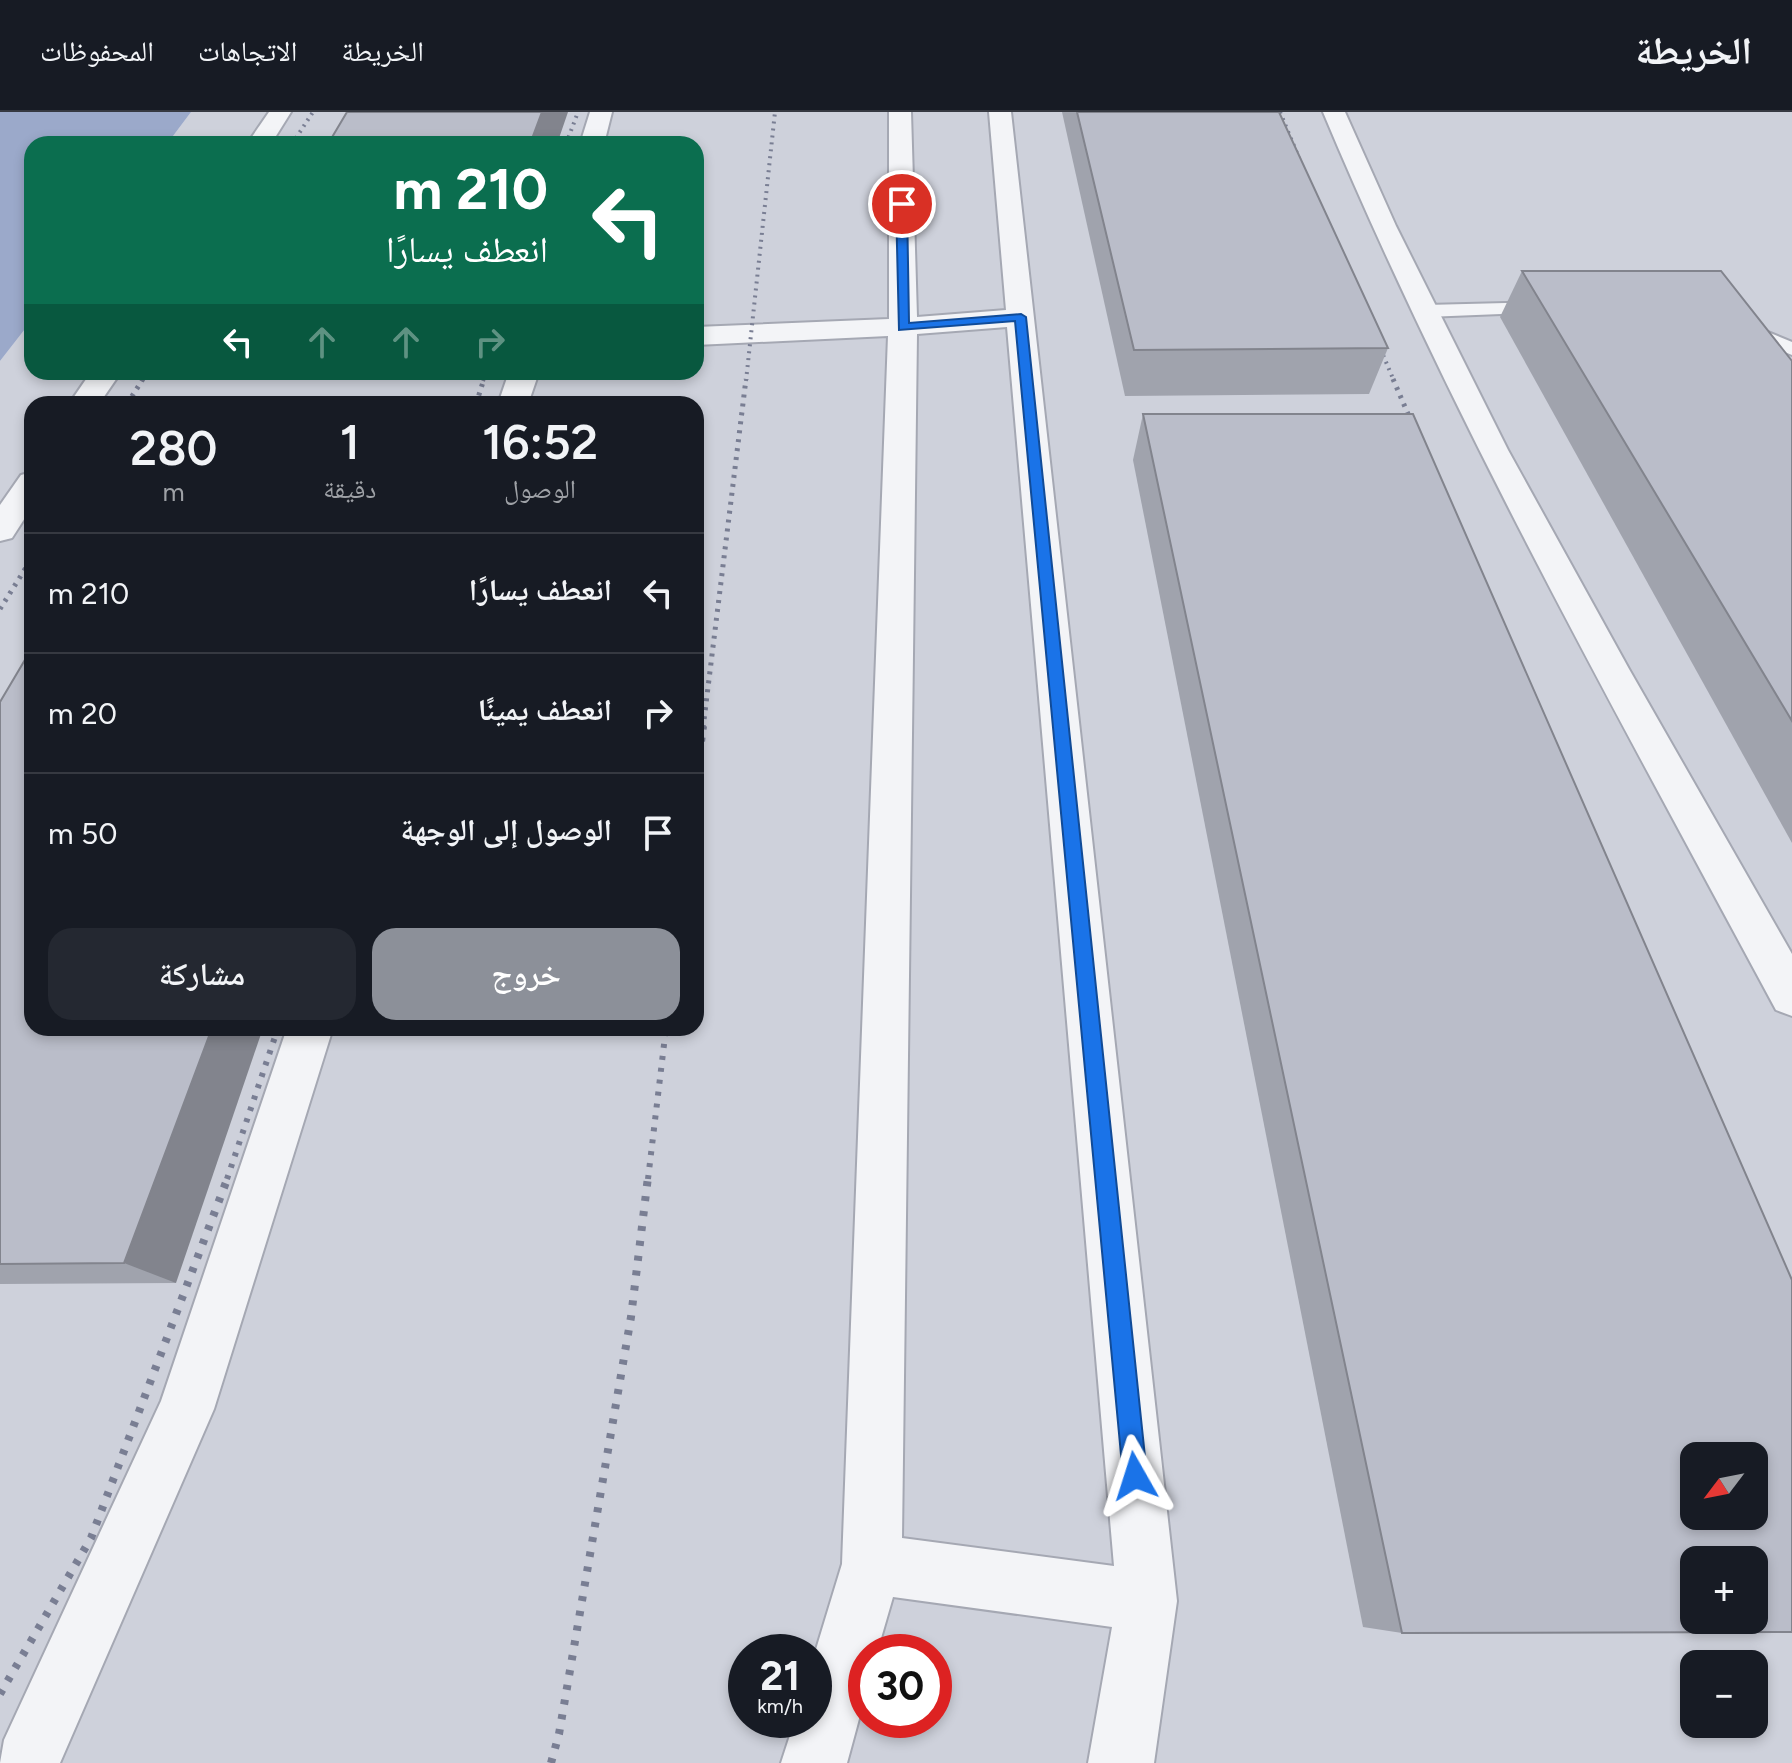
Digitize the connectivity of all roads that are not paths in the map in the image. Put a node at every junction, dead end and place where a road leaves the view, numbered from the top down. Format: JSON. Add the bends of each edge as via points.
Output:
{"nodes":[{"id":1,"x":280,"y":112,"type":"edge"},
{"id":2,"x":601,"y":112,"type":"edge"},
{"id":3,"x":900,"y":112,"type":"edge"},
{"id":4,"x":1000,"y":112,"type":"edge"},
{"id":5,"x":1334,"y":112,"type":"edge"},
{"id":6,"x":264,"y":136,"type":"edge"},
{"id":7,"x":594,"y":136,"type":"edge"},
{"id":8,"x":1564,"y":308,"type":"edge"},
{"id":9,"x":1426,"y":311,"type":"junction"},
{"id":10,"x":1021,"y":317,"type":"junction"},
{"id":11,"x":1716,"y":319,"type":"edge"},
{"id":12,"x":903,"y":327,"type":"junction"},
{"id":13,"x":704,"y":336,"type":"edge"},
{"id":14,"x":1792,"y":349,"type":"edge"},
{"id":15,"x":24,"y":494,"type":"edge"},
{"id":16,"x":0,"y":530,"type":"edge"},
{"id":17,"x":1792,"y":996,"type":"edge"},
{"id":18,"x":307,"y":1036,"type":"edge"},
{"id":19,"x":872,"y":1564,"type":"junction"},
{"id":20,"x":1147,"y":1601,"type":"junction"},
{"id":21,"x":27,"y":1763,"type":"edge"},
{"id":22,"x":814,"y":1763,"type":"edge"},
{"id":23,"x":1121,"y":1763,"type":"edge"}],
"edges":[{"from":1,"to":6,"type":"street"},
{"from":2,"to":7,"type":"street"},
{"from":3,"to":12,"type":"street"},
{"from":4,"to":10,"type":"street"},
{"from":5,"to":9,"type":"street"},
{"from":8,"to":9,"type":"lane"},
{"from":9,"to":17,"type":"street","via":[[1527,515]]},
{"from":10,"to":12,"type":"street"},
{"from":10,"to":20,"type":"street"},
{"from":11,"to":14,"type":"lane"},
{"from":12,"to":13,"type":"street"},
{"from":12,"to":19,"type":"street"},
{"from":15,"to":16,"type":"street"},
{"from":18,"to":21,"type":"street","via":[[186,1409]]},
{"from":19,"to":20,"type":"street"},
{"from":19,"to":22,"type":"street"},
{"from":20,"to":23,"type":"street"}]}
